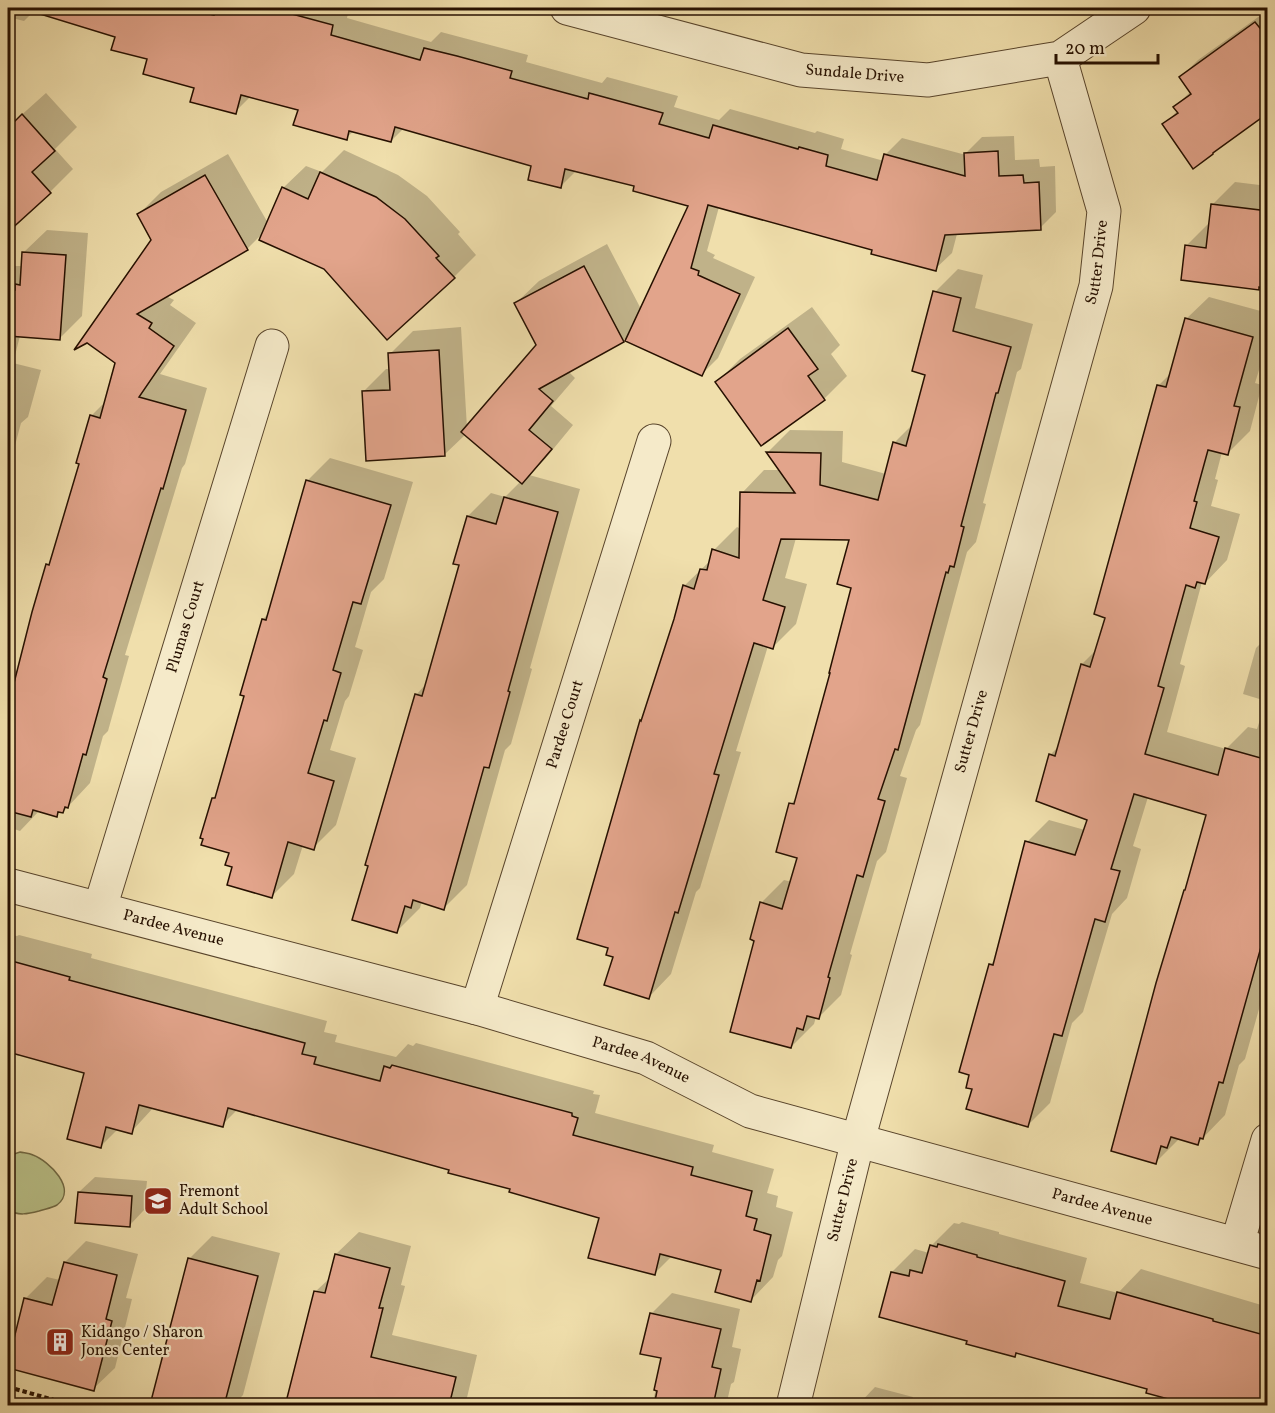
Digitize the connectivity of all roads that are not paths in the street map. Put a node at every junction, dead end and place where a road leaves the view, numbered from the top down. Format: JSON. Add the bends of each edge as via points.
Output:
{"nodes":[{"id":1,"x":567,"y":8,"type":"edge"},
{"id":2,"x":1134,"y":8,"type":"edge"},
{"id":3,"x":1060,"y":58,"type":"junction"},
{"id":4,"x":272,"y":346,"type":"dead end"},
{"id":5,"x":654,"y":441,"type":"dead end"},
{"id":6,"x":8,"y":885,"type":"edge"},
{"id":7,"x":100,"y":908,"type":"junction"},
{"id":8,"x":477,"y":1008,"type":"junction"},
{"id":9,"x":858,"y":1140,"type":"junction"},
{"id":10,"x":1268,"y":1140,"type":"edge"},
{"id":11,"x":1252,"y":1248,"type":"edge"},
{"id":12,"x":793,"y":1406,"type":"edge"}],
"edges":[{"from":1,"to":3,"type":"street","name":"Sundale Drive","via":[[801,70],[928,80]]},
{"from":2,"to":3,"type":"street","name":"Sundale Drive"},
{"from":3,"to":9,"type":"street","name":"Sutter Drive","via":[[1104,211],[1096,286]]},
{"from":4,"to":7,"type":"street","name":"Plumas Court"},
{"from":5,"to":8,"type":"street","name":"Pardee Court"},
{"from":6,"to":7,"type":"street","name":"Pardee Avenue"},
{"from":7,"to":8,"type":"street","name":"Pardee Avenue"},
{"from":8,"to":9,"type":"street","name":"Pardee Avenue","via":[[646,1058],[750,1111]]},
{"from":9,"to":11,"type":"street","name":"Pardee Avenue"},
{"from":9,"to":12,"type":"street","name":"Sutter Drive"},
{"from":10,"to":11,"type":"street"}]}
